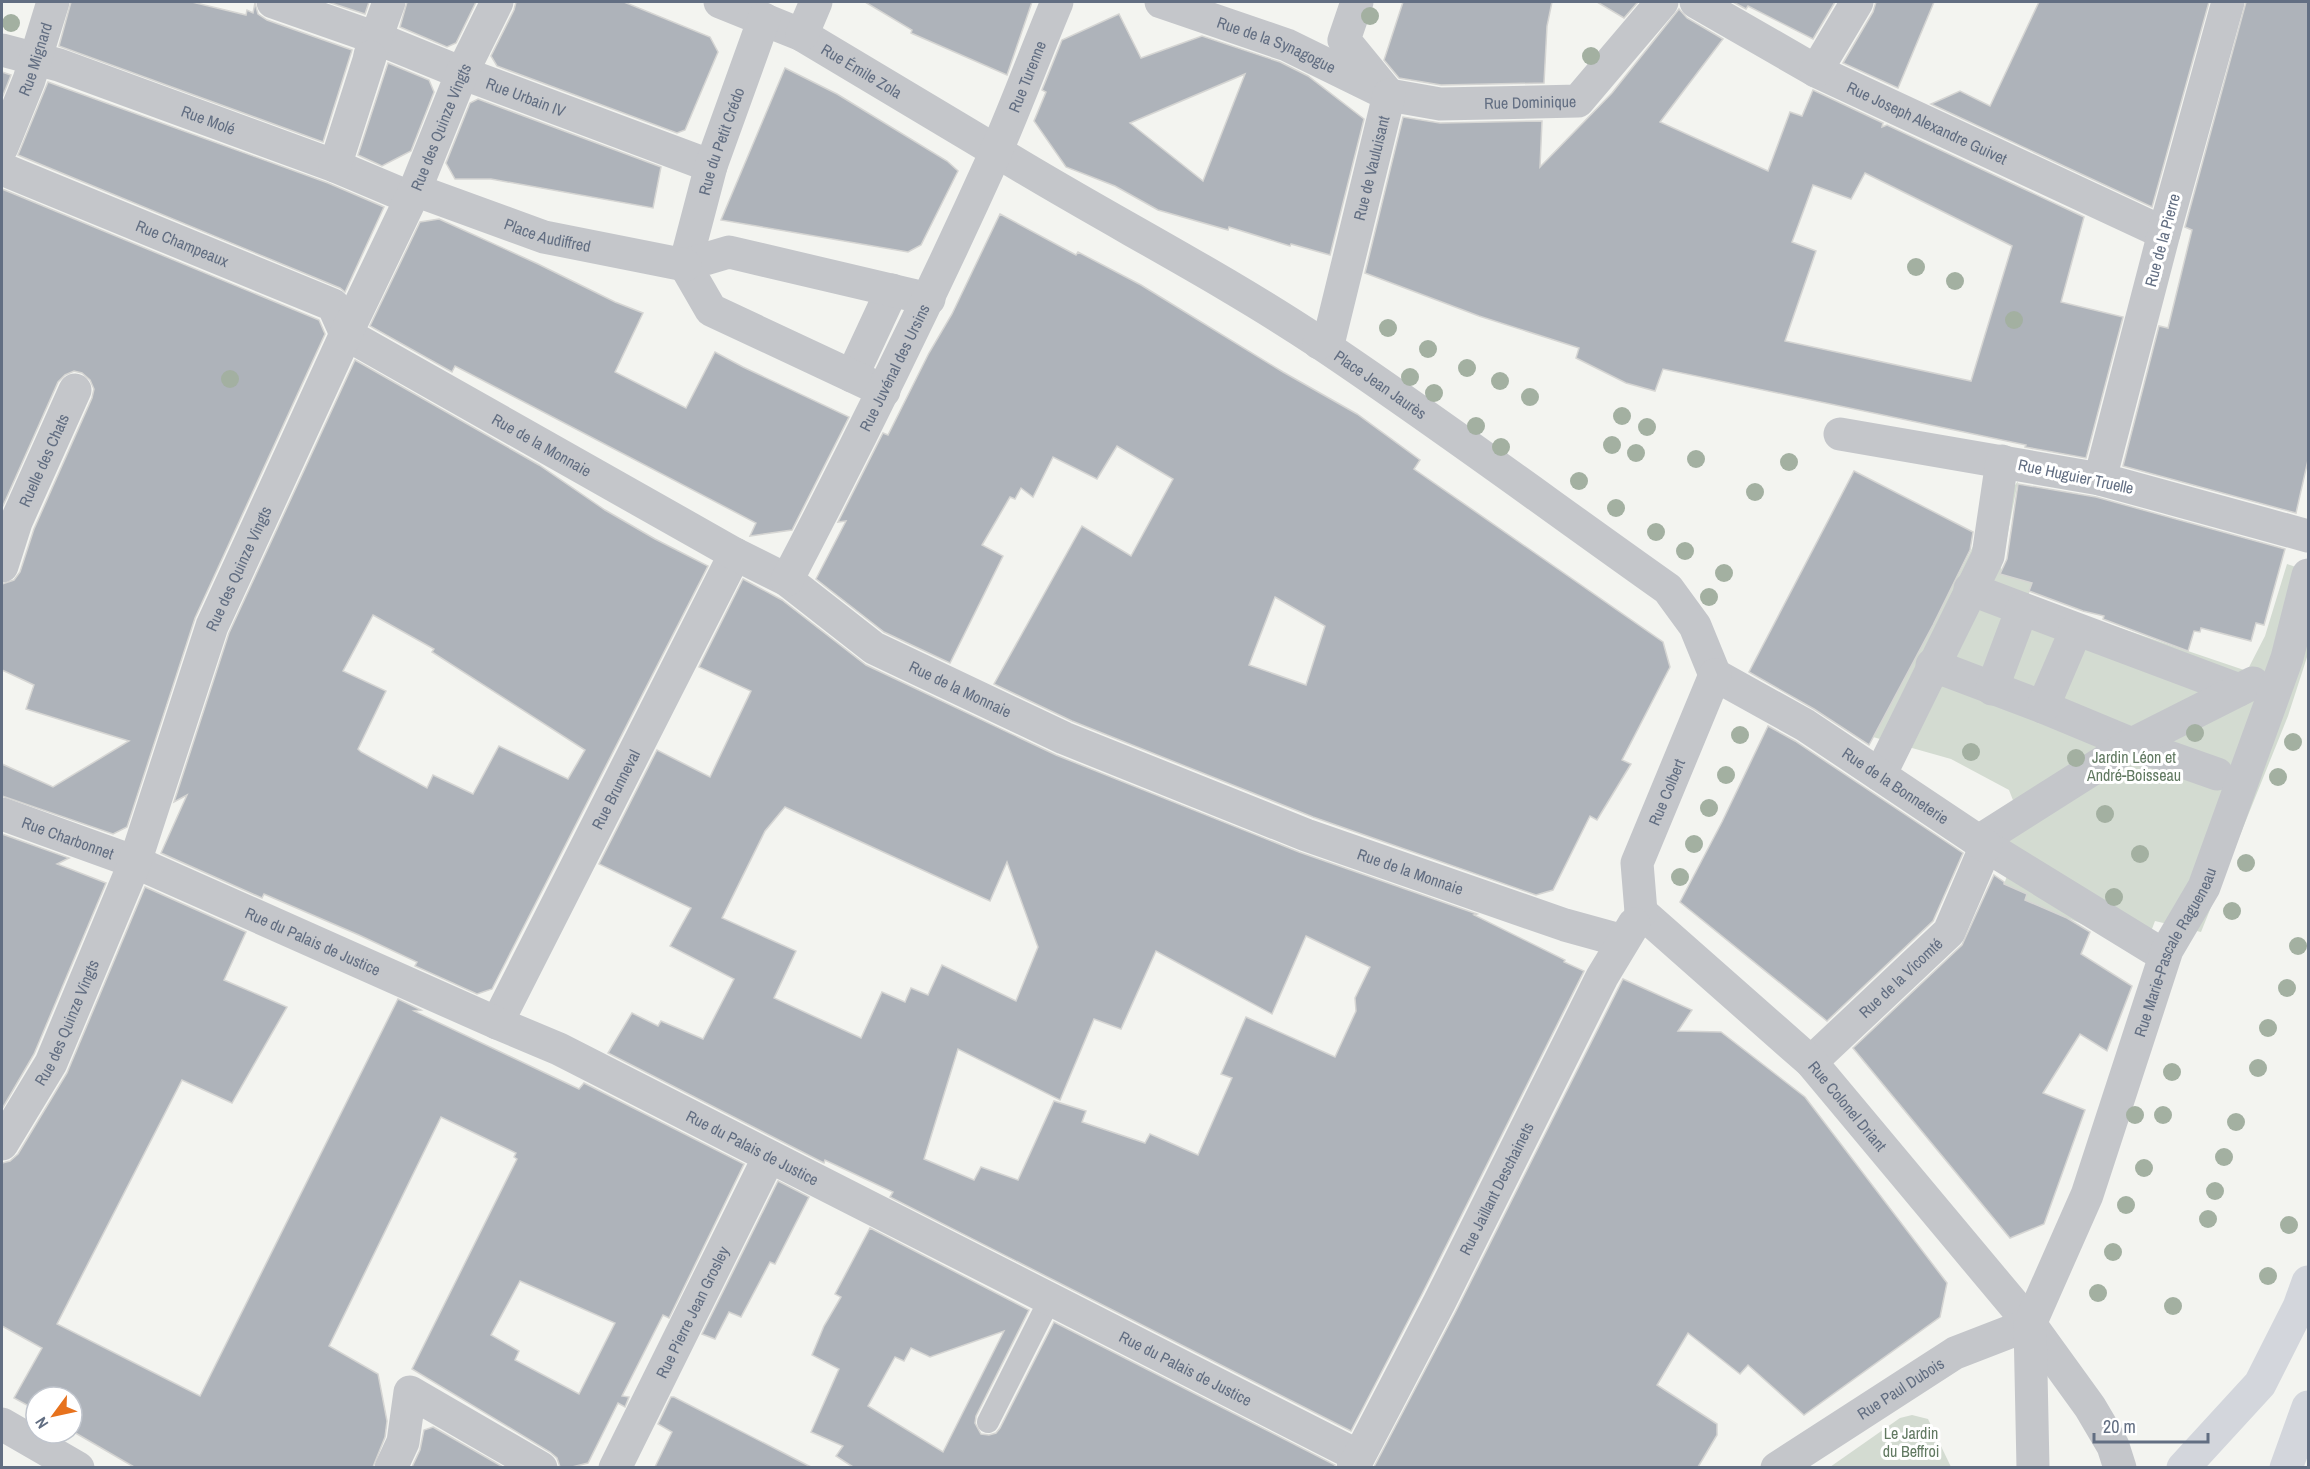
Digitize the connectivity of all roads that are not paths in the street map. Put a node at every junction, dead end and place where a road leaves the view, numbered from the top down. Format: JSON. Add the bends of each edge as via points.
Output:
{"nodes":[{"id":1,"x":53,"y":2,"type":"edge"},
{"id":2,"x":273,"y":2,"type":"edge"},
{"id":3,"x":389,"y":2,"type":"edge"},
{"id":4,"x":497,"y":2,"type":"edge"},
{"id":5,"x":720,"y":2,"type":"edge"},
{"id":6,"x":816,"y":2,"type":"edge"},
{"id":7,"x":1057,"y":2,"type":"edge"},
{"id":8,"x":1161,"y":2,"type":"edge"},
{"id":9,"x":1357,"y":2,"type":"edge"},
{"id":10,"x":1662,"y":2,"type":"edge"},
{"id":11,"x":1696,"y":2,"type":"edge"},
{"id":12,"x":1857,"y":2,"type":"edge"},
{"id":13,"x":2228,"y":2,"type":"edge"},
{"id":14,"x":764,"y":19,"type":"junction"},
{"id":15,"x":802,"y":34,"type":"junction"},
{"id":16,"x":2,"y":50,"type":"edge"},
{"id":17,"x":372,"y":50,"type":"junction"},
{"id":18,"x":36,"y":58,"type":"junction"},
{"id":19,"x":1816,"y":71,"type":"junction"},
{"id":20,"x":462,"y":73,"type":"junction"},
{"id":21,"x":1389,"y":95,"type":"junction"},
{"id":22,"x":2,"y":147,"type":"edge"},
{"id":23,"x":996,"y":151,"type":"junction"},
{"id":24,"x":335,"y":166,"type":"junction"},
{"id":25,"x":711,"y":166,"type":"junction"},
{"id":26,"x":2,"y":169,"type":"edge"},
{"id":27,"x":413,"y":194,"type":"junction"},
{"id":28,"x":2164,"y":233,"type":"junction"},
{"id":29,"x":685,"y":265,"type":"junction"},
{"id":30,"x":892,"y":290,"type":"junction"},
{"id":31,"x":928,"y":299,"type":"junction"},
{"id":32,"x":346,"y":334,"type":"junction"},
{"id":33,"x":1319,"y":343,"type":"junction"},
{"id":34,"x":852,"y":376,"type":"junction"},
{"id":35,"x":75,"y":390,"type":"dead end"},
{"id":36,"x":884,"y":391,"type":"junction"},
{"id":37,"x":1839,"y":434,"type":"dead end"},
{"id":38,"x":2002,"y":461,"type":"junction"},
{"id":39,"x":2100,"y":479,"type":"junction"},
{"id":40,"x":2308,"y":536,"type":"edge"},
{"id":41,"x":735,"y":554,"type":"junction"},
{"id":42,"x":2,"y":566,"type":"edge"},
{"id":43,"x":2308,"y":575,"type":"edge"},
{"id":44,"x":787,"y":580,"type":"junction"},
{"id":45,"x":1970,"y":590,"type":"junction"},
{"id":46,"x":2022,"y":609,"type":"junction"},
{"id":47,"x":2076,"y":630,"type":"junction"},
{"id":48,"x":1932,"y":665,"type":"junction"},
{"id":49,"x":1715,"y":675,"type":"junction"},
{"id":50,"x":1992,"y":689,"type":"junction"},
{"id":51,"x":2043,"y":707,"type":"junction"},
{"id":52,"x":2132,"y":744,"type":"junction"},
{"id":53,"x":2217,"y":774,"type":"dead end"},
{"id":54,"x":1880,"y":775,"type":"junction"},
{"id":55,"x":2,"y":814,"type":"edge"},
{"id":56,"x":1983,"y":844,"type":"junction"},
{"id":57,"x":135,"y":862,"type":"junction"},
{"id":58,"x":1641,"y":912,"type":"junction"},
{"id":59,"x":1623,"y":941,"type":"junction"},
{"id":60,"x":2152,"y":948,"type":"dead end"},
{"id":61,"x":496,"y":1023,"type":"junction"},
{"id":62,"x":1811,"y":1062,"type":"junction"},
{"id":63,"x":2,"y":1144,"type":"edge"},
{"id":64,"x":769,"y":1157,"type":"junction"},
{"id":65,"x":2308,"y":1282,"type":"edge"},
{"id":66,"x":1050,"y":1299,"type":"junction"},
{"id":67,"x":2030,"y":1324,"type":"junction"},
{"id":68,"x":2308,"y":1407,"type":"edge"},
{"id":69,"x":988,"y":1422,"type":"dead end"},
{"id":70,"x":2,"y":1424,"type":"edge"},
{"id":71,"x":1355,"y":1462,"type":"edge"},
{"id":72,"x":78,"y":1467,"type":"edge"},
{"id":73,"x":391,"y":1467,"type":"edge"},
{"id":74,"x":541,"y":1467,"type":"edge"},
{"id":75,"x":615,"y":1467,"type":"edge"},
{"id":76,"x":1778,"y":1467,"type":"edge"},
{"id":77,"x":2033,"y":1467,"type":"edge"},
{"id":78,"x":2120,"y":1467,"type":"edge"},
{"id":79,"x":2183,"y":1467,"type":"edge"},
{"id":80,"x":2286,"y":1467,"type":"edge"}],
"edges":[{"from":1,"to":18,"type":"street","name":"Rue Mignard"},
{"from":2,"to":17,"type":"street","name":"Rue Urbain IV"},
{"from":3,"to":17,"type":"street"},
{"from":4,"to":20,"type":"street","name":"Rue des Quinze Vingts"},
{"from":5,"to":14,"type":"street","name":"Rue Émile Zola"},
{"from":6,"to":15,"type":"street"},
{"from":7,"to":23,"type":"street","name":"Rue Turenne"},
{"from":8,"to":21,"type":"street","name":"Rue de la Synagogue","via":[[1287,45]]},
{"from":9,"to":21,"type":"street","name":"Rue de Vauluisant","via":[[1344,40]]},
{"from":10,"to":21,"type":"street","name":"Rue Dominique","via":[[1578,102],[1440,104]]},
{"from":11,"to":19,"type":"street","name":"Rue Joseph Alexandre Guivet"},
{"from":12,"to":19,"type":"street"},
{"from":13,"to":28,"type":"street","name":"Rue de la Pierre"},
{"from":14,"to":15,"type":"street","name":"Rue Émile Zola"},
{"from":14,"to":25,"type":"street","name":"Rue du Petit Crédo"},
{"from":15,"to":23,"type":"street","name":"Rue Émile Zola"},
{"from":16,"to":18,"type":"street","name":"Rue Molé"},
{"from":17,"to":20,"type":"street","name":"Rue Urbain IV"},
{"from":17,"to":24,"type":"street"},
{"from":18,"to":22,"type":"street","name":"Rue Mignard"},
{"from":18,"to":24,"type":"street","name":"Rue Molé"},
{"from":19,"to":28,"type":"street","name":"Rue Joseph Alexandre Guivet"},
{"from":20,"to":25,"type":"street","name":"Rue Urbain IV"},
{"from":20,"to":27,"type":"street","name":"Rue des Quinze Vingts"},
{"from":21,"to":33,"type":"street","name":"Rue de Vauluisant","via":[[1330,336]]},
{"from":23,"to":31,"type":"street","name":"Rue Juvénal des Ursins"},
{"from":23,"to":33,"type":"street","name":"Place Jean Jaurès"},
{"from":24,"to":27,"type":"street","name":"Rue Molé"},
{"from":25,"to":29,"type":"street","name":"Rue du Petit Crédo"},
{"from":26,"to":32,"type":"street","name":"Rue Champeaux","via":[[333,305]]},
{"from":27,"to":29,"type":"street","name":"Place Audiffred","via":[[544,237]]},
{"from":27,"to":32,"type":"street","name":"Rue des Quinze Vingts"},
{"from":28,"to":39,"type":"street","name":"Rue de la Pierre"},
{"from":29,"to":30,"type":"street","name":"Place Audiffred","via":[[729,252]]},
{"from":29,"to":34,"type":"street","via":[[711,310]]},
{"from":30,"to":31,"type":"street","name":"Place Audiffred"},
{"from":30,"to":34,"type":"street"},
{"from":31,"to":36,"type":"street","name":"Rue Juvénal des Ursins"},
{"from":32,"to":41,"type":"street","name":"Rue de la Monnaie"},
{"from":32,"to":57,"type":"street","name":"Rue des Quinze Vingts","via":[[212,626]]},
{"from":33,"to":49,"type":"street","name":"Place Jean Jaurès","via":[[1668,589],[1695,627]]},
{"from":34,"to":36,"type":"street"},
{"from":35,"to":42,"type":"street","name":"Ruelle des Chats","via":[[16,522]]},
{"from":36,"to":44,"type":"street","name":"Rue Juvénal des Ursins"},
{"from":37,"to":38,"type":"street","name":"Rue Huguier Truelle"},
{"from":38,"to":39,"type":"street","name":"Rue Huguier Truelle"},
{"from":38,"to":45,"type":"street","via":[[1988,556]]},
{"from":39,"to":40,"type":"street","name":"Rue Huguier Truelle"},
{"from":41,"to":44,"type":"street","name":"Rue de la Monnaie"},
{"from":41,"to":61,"type":"street","name":"Rue Brunneval"},
{"from":43,"to":67,"type":"street","name":"Rue Marie-Pascale Ragueneau","via":[[2288,658],[2204,887],[2167,950],[2087,1195]]},
{"from":44,"to":59,"type":"street","name":"Rue de la Monnaie","via":[[874,648],[1064,738],[1305,835],[1565,925]]},
{"from":45,"to":46,"type":"street"},
{"from":45,"to":48,"type":"street"},
{"from":46,"to":47,"type":"street"},
{"from":46,"to":50,"type":"street"},
{"from":47,"to":51,"type":"street"},
{"from":47,"to":52,"type":"street","via":[[2246,686]]},
{"from":48,"to":50,"type":"street"},
{"from":48,"to":54,"type":"street"},
{"from":49,"to":54,"type":"street","name":"Rue de la Bonneterie","via":[[1805,725]]},
{"from":49,"to":58,"type":"street","name":"Rue Colbert","via":[[1637,863]]},
{"from":50,"to":51,"type":"street"},
{"from":51,"to":52,"type":"street"},
{"from":52,"to":53,"type":"street"},
{"from":52,"to":56,"type":"street"},
{"from":54,"to":56,"type":"street","name":"Rue de la Bonneterie"},
{"from":55,"to":57,"type":"street","name":"Rue Charbonnet"},
{"from":56,"to":60,"type":"street","name":"Rue de la Bonneterie"},
{"from":56,"to":62,"type":"street","name":"Rue de la Vicomté","via":[[1948,932]]},
{"from":57,"to":61,"type":"street","name":"Rue du Palais de Justice"},
{"from":57,"to":63,"type":"street","name":"Rue des Quinze Vingts","via":[[51,1064]]},
{"from":58,"to":59,"type":"street","name":"Rue Jaillant Deschainets"},
{"from":58,"to":62,"type":"street","name":"Rue Colonel Driant"},
{"from":59,"to":71,"type":"street","name":"Rue Jaillant Deschainets"},
{"from":61,"to":64,"type":"street","name":"Rue du Palais de Justice","via":[[559,1049]]},
{"from":62,"to":67,"type":"street","name":"Rue Colonel Driant"},
{"from":64,"to":66,"type":"street","name":"Rue du Palais de Justice"},
{"from":64,"to":75,"type":"street","name":"Rue Pierre Jean Grosley"},
{"from":65,"to":79,"type":"main road","via":[[2260,1383]]},
{"from":66,"to":69,"type":"lane"},
{"from":66,"to":71,"type":"street","name":"Rue du Palais de Justice"},
{"from":67,"to":76,"type":"street","name":"Rue Paul Dubois","via":[[1954,1353]]},
{"from":67,"to":77,"type":"street"},
{"from":67,"to":78,"type":"street","name":"Rue Colonel Driant","via":[[2090,1407],[2113,1446]]},
{"from":68,"to":80,"type":"main road"},
{"from":70,"to":72,"type":"street"},
{"from":73,"to":74,"type":"street","via":[[403,1442],[410,1392]]}]}
